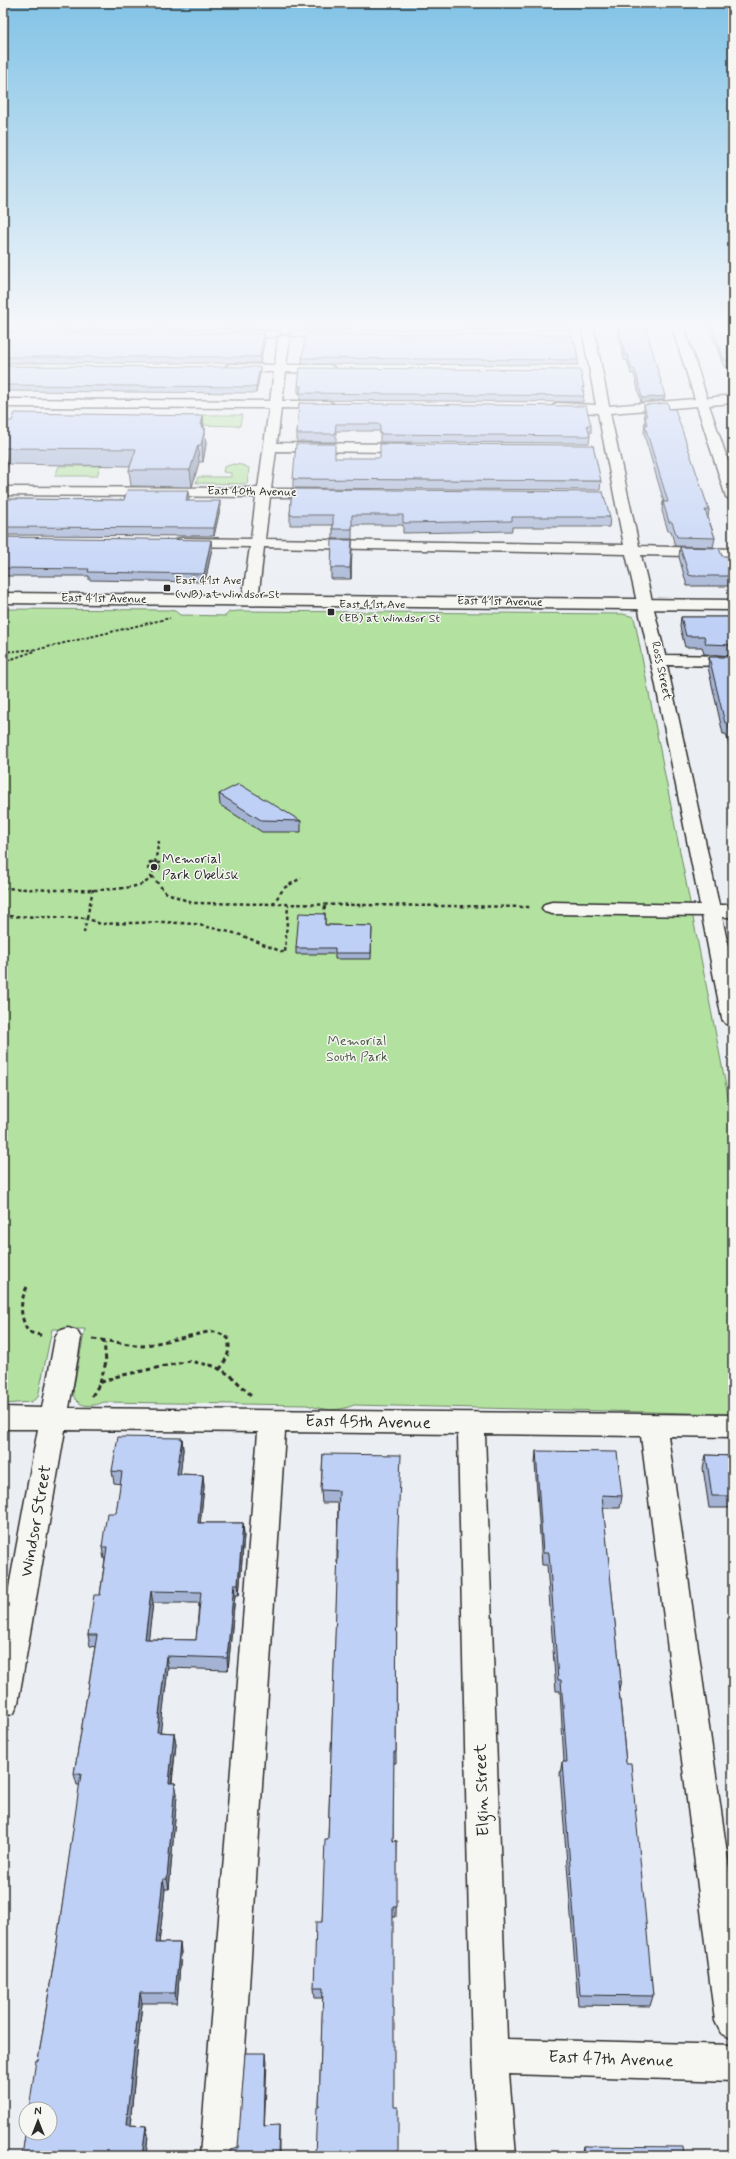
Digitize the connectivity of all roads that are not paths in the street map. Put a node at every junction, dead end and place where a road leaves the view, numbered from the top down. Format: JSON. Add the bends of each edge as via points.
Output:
{"nodes":[{"id":1,"x":273,"y":425,"type":"edge"},
{"id":2,"x":607,"y":425,"type":"edge"},
{"id":3,"x":709,"y":425,"type":"edge"},
{"id":4,"x":270,"y":447,"type":"junction"},
{"id":5,"x":422,"y":448,"type":"edge"},
{"id":6,"x":596,"y":449,"type":"dead end"},
{"id":7,"x":611,"y":449,"type":"junction"},
{"id":8,"x":3,"y":491,"type":"edge"},
{"id":9,"x":264,"y":492,"type":"junction"},
{"id":10,"x":338,"y":493,"type":"edge"},
{"id":11,"x":733,"y":497,"type":"edge"},
{"id":12,"x":168,"y":542,"type":"edge"},
{"id":13,"x":258,"y":544,"type":"junction"},
{"id":14,"x":632,"y":550,"type":"junction"},
{"id":15,"x":733,"y":553,"type":"edge"},
{"id":16,"x":3,"y":598,"type":"edge"},
{"id":17,"x":250,"y":600,"type":"junction"},
{"id":18,"x":645,"y":604,"type":"junction"},
{"id":19,"x":733,"y":605,"type":"edge"},
{"id":20,"x":658,"y":660,"type":"junction"},
{"id":21,"x":733,"y":661,"type":"edge"},
{"id":22,"x":552,"y":908,"type":"road end"},
{"id":23,"x":711,"y":910,"type":"junction"},
{"id":24,"x":733,"y":911,"type":"edge"},
{"id":25,"x":733,"y":1019,"type":"edge"},
{"id":26,"x":68,"y":1338,"type":"road end"},
{"id":27,"x":264,"y":1411,"type":"junction"},
{"id":28,"x":3,"y":1418,"type":"edge"},
{"id":29,"x":54,"y":1418,"type":"junction"},
{"id":30,"x":471,"y":1423,"type":"junction"},
{"id":31,"x":653,"y":1425,"type":"junction"},
{"id":32,"x":733,"y":1426,"type":"edge"},
{"id":33,"x":3,"y":1703,"type":"edge"},
{"id":34,"x":733,"y":2021,"type":"edge"},
{"id":35,"x":490,"y":2056,"type":"junction"},
{"id":36,"x":733,"y":2063,"type":"edge"},
{"id":37,"x":218,"y":2156,"type":"edge"},
{"id":38,"x":497,"y":2156,"type":"edge"}],
"edges":[{"from":1,"to":4,"type":"street"},
{"from":2,"to":7,"type":"street","name":"Ross Street"},
{"from":3,"to":11,"type":"street"},
{"from":4,"to":5,"type":"street"},
{"from":4,"to":9,"type":"street"},
{"from":6,"to":7,"type":"street"},
{"from":7,"to":14,"type":"street","name":"Ross Street","via":[[616,496]]},
{"from":8,"to":9,"type":"street","name":"East 40th Avenue"},
{"from":9,"to":10,"type":"street","name":"East 40th Avenue"},
{"from":9,"to":13,"type":"street"},
{"from":12,"to":13,"type":"street"},
{"from":13,"to":14,"type":"street"},
{"from":13,"to":17,"type":"street"},
{"from":14,"to":15,"type":"street"},
{"from":14,"to":18,"type":"street","name":"Ross Street"},
{"from":16,"to":17,"type":"street","name":"East 41st Avenue"},
{"from":17,"to":18,"type":"street","name":"East 41st Avenue"},
{"from":18,"to":19,"type":"street","name":"East 41st Avenue"},
{"from":18,"to":20,"type":"street","name":"Ross Street"},
{"from":20,"to":21,"type":"street"},
{"from":20,"to":23,"type":"street","name":"Ross Street"},
{"from":22,"to":23,"type":"street"},
{"from":23,"to":24,"type":"street"},
{"from":23,"to":25,"type":"street","name":"Ross Street"},
{"from":26,"to":29,"type":"street","name":"Windsor Street"},
{"from":27,"to":29,"type":"street","name":"East 45th Avenue"},
{"from":27,"to":30,"type":"street","name":"East 45th Avenue"},
{"from":27,"to":37,"type":"street"},
{"from":28,"to":29,"type":"street","name":"East 45th Avenue"},
{"from":29,"to":33,"type":"street","name":"Windsor Street"},
{"from":30,"to":31,"type":"street","name":"East 45th Avenue"},
{"from":30,"to":35,"type":"street","name":"Elgin Street"},
{"from":31,"to":32,"type":"street","name":"East 45th Avenue"},
{"from":31,"to":34,"type":"street"},
{"from":35,"to":36,"type":"street","name":"East 47th Avenue"},
{"from":35,"to":38,"type":"street","name":"Elgin Street"}]}
